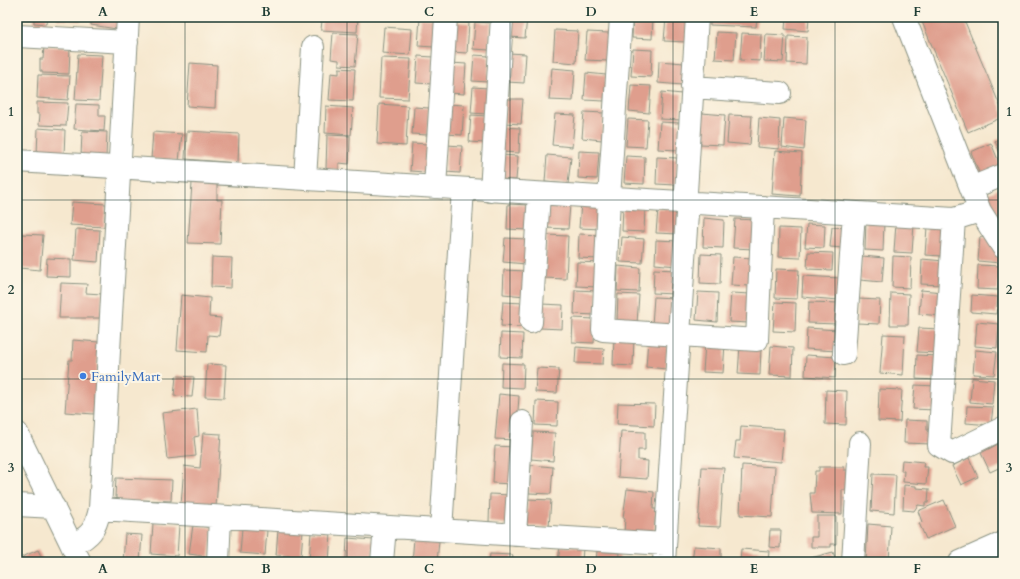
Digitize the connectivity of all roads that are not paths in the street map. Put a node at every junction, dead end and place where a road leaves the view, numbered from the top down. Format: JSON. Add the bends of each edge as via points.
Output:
{"nodes":[{"id":1,"x":128,"y":17,"type":"edge"},
{"id":2,"x":446,"y":17,"type":"edge"},
{"id":3,"x":502,"y":17,"type":"edge"},
{"id":4,"x":622,"y":17,"type":"edge"},
{"id":5,"x":697,"y":17,"type":"edge"},
{"id":6,"x":904,"y":17,"type":"edge"},
{"id":7,"x":17,"y":36,"type":"edge"},
{"id":8,"x":127,"y":42,"type":"junction"},
{"id":9,"x":313,"y":48,"type":"dead end"},
{"id":10,"x":692,"y":87,"type":"junction"},
{"id":11,"x":780,"y":93,"type":"dead end"},
{"id":12,"x":17,"y":161,"type":"edge"},
{"id":13,"x":120,"y":168,"type":"junction"},
{"id":14,"x":1003,"y":176,"type":"edge"},
{"id":15,"x":304,"y":179,"type":"junction"},
{"id":16,"x":434,"y":187,"type":"junction"},
{"id":17,"x":971,"y":188,"type":"junction"},
{"id":18,"x":462,"y":189,"type":"junction"},
{"id":19,"x":492,"y":191,"type":"junction"},
{"id":20,"x":539,"y":194,"type":"junction"},
{"id":21,"x":609,"y":198,"type":"junction"},
{"id":22,"x":687,"y":202,"type":"junction"},
{"id":23,"x":763,"y":207,"type":"junction"},
{"id":24,"x":980,"y":211,"type":"junction"},
{"id":25,"x":854,"y":212,"type":"junction"},
{"id":26,"x":954,"y":219,"type":"junction"},
{"id":27,"x":1003,"y":247,"type":"edge"},
{"id":28,"x":531,"y":322,"type":"dead end"},
{"id":29,"x":679,"y":335,"type":"junction"},
{"id":30,"x":844,"y":354,"type":"dead end"},
{"id":31,"x":522,"y":422,"type":"dead end"},
{"id":32,"x":1003,"y":428,"type":"edge"},
{"id":33,"x":17,"y":433,"type":"edge"},
{"id":34,"x":860,"y":443,"type":"dead end"},
{"id":35,"x":17,"y":505,"type":"edge"},
{"id":36,"x":54,"y":507,"type":"junction"},
{"id":37,"x":100,"y":509,"type":"junction"},
{"id":38,"x":220,"y":516,"type":"junction"},
{"id":39,"x":385,"y":526,"type":"junction"},
{"id":40,"x":441,"y":530,"type":"junction"},
{"id":41,"x":515,"y":535,"type":"junction"},
{"id":42,"x":1003,"y":543,"type":"edge"},
{"id":43,"x":665,"y":553,"type":"edge"},
{"id":44,"x":76,"y":554,"type":"edge"},
{"id":45,"x":218,"y":562,"type":"edge"},
{"id":46,"x":382,"y":562,"type":"edge"},
{"id":47,"x":853,"y":562,"type":"edge"},
{"id":48,"x":960,"y":562,"type":"edge"}],
"edges":[{"from":1,"to":8,"type":"street"},
{"from":2,"to":16,"type":"street"},
{"from":3,"to":19,"type":"street"},
{"from":4,"to":21,"type":"street"},
{"from":5,"to":10,"type":"street"},
{"from":6,"to":17,"type":"street"},
{"from":7,"to":8,"type":"street"},
{"from":8,"to":13,"type":"street"},
{"from":9,"to":15,"type":"street"},
{"from":10,"to":11,"type":"street"},
{"from":10,"to":22,"type":"street"},
{"from":12,"to":13,"type":"street"},
{"from":13,"to":15,"type":"street"},
{"from":13,"to":37,"type":"street"},
{"from":14,"to":17,"type":"street"},
{"from":15,"to":16,"type":"street"},
{"from":16,"to":18,"type":"street"},
{"from":17,"to":24,"type":"street"},
{"from":18,"to":19,"type":"street"},
{"from":18,"to":40,"type":"street"},
{"from":19,"to":20,"type":"street"},
{"from":20,"to":21,"type":"street"},
{"from":20,"to":28,"type":"street"},
{"from":21,"to":22,"type":"street"},
{"from":21,"to":29,"type":"street","via":[[603,330]]},
{"from":22,"to":23,"type":"street"},
{"from":22,"to":29,"type":"street"},
{"from":23,"to":25,"type":"street"},
{"from":23,"to":29,"type":"street","via":[[756,340]]},
{"from":24,"to":26,"type":"street"},
{"from":24,"to":27,"type":"street"},
{"from":25,"to":26,"type":"street"},
{"from":25,"to":30,"type":"street"},
{"from":26,"to":32,"type":"street","via":[[939,445],[952,453]]},
{"from":29,"to":43,"type":"street"},
{"from":31,"to":41,"type":"street"},
{"from":33,"to":36,"type":"street"},
{"from":34,"to":47,"type":"street"},
{"from":35,"to":36,"type":"street"},
{"from":36,"to":44,"type":"street"},
{"from":37,"to":38,"type":"street"},
{"from":37,"to":44,"type":"street","via":[[94,530]]},
{"from":38,"to":39,"type":"street"},
{"from":38,"to":45,"type":"street"},
{"from":39,"to":40,"type":"street"},
{"from":39,"to":46,"type":"street"},
{"from":40,"to":41,"type":"street"},
{"from":41,"to":43,"type":"street"},
{"from":42,"to":48,"type":"street"}]}
